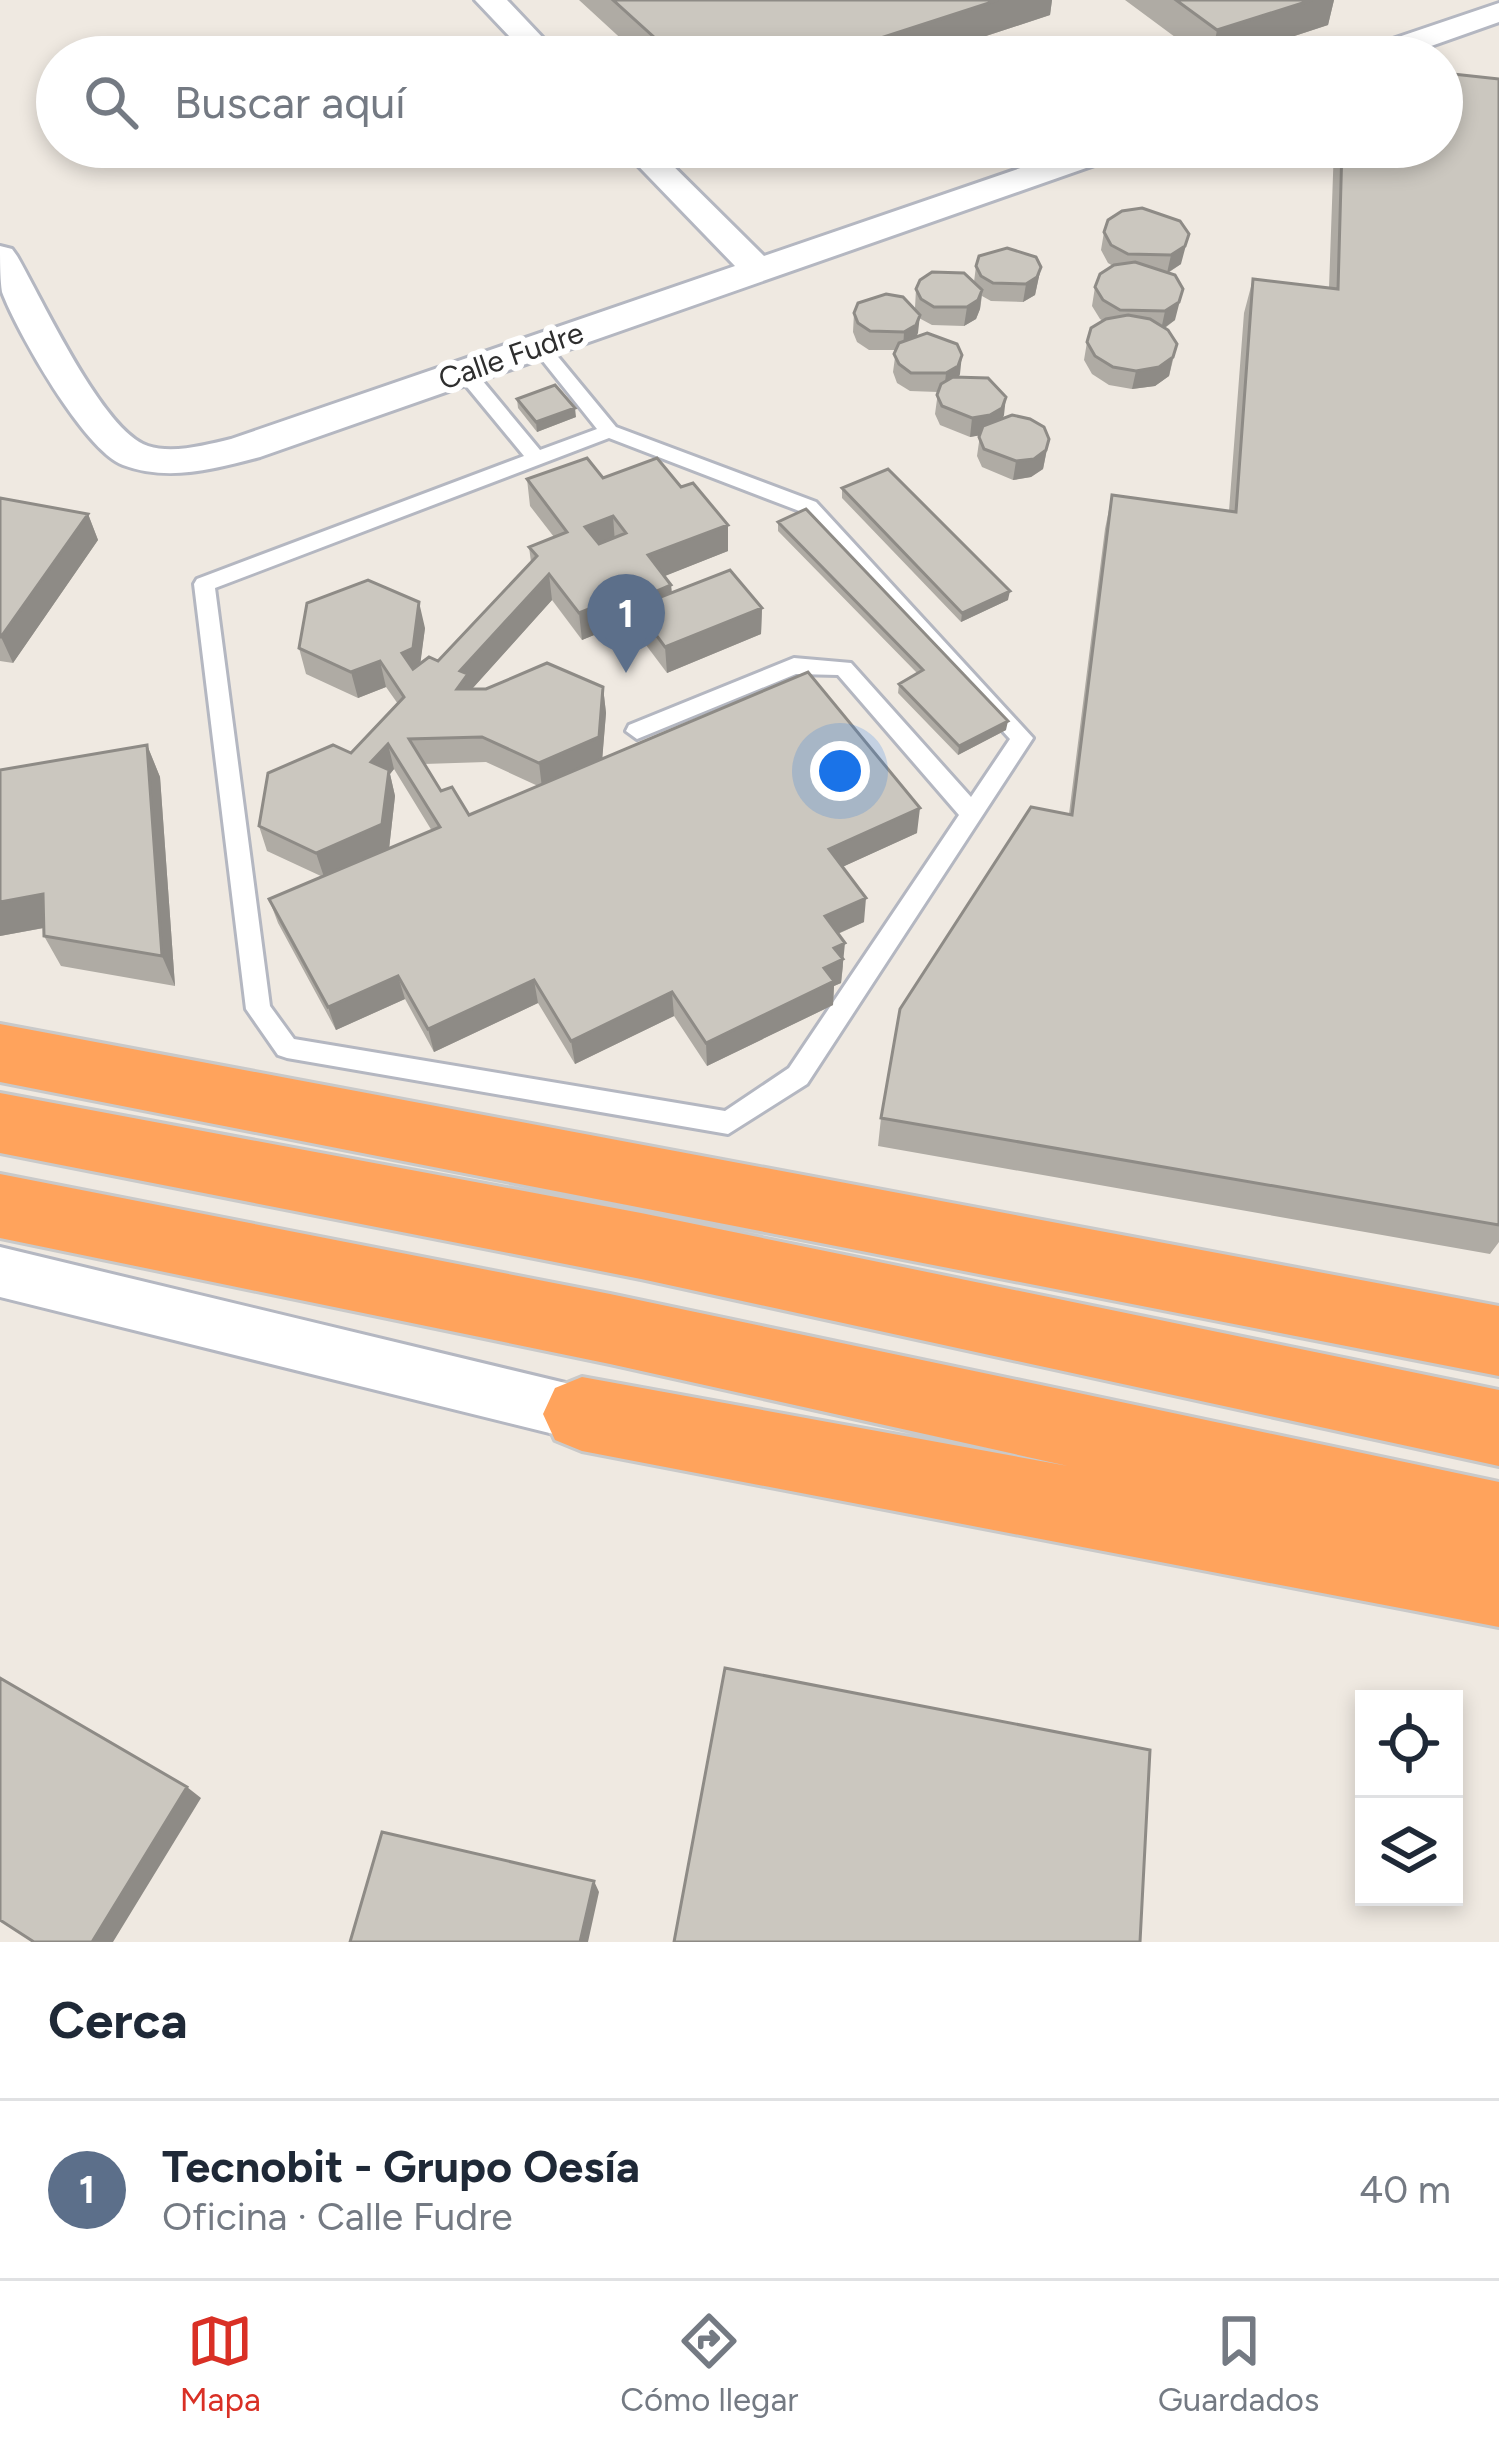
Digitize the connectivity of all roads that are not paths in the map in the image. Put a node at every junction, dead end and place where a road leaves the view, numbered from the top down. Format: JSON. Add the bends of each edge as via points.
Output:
{"nodes":[{"id":1,"x":490,"y":0,"type":"edge"},
{"id":2,"x":1499,"y":12,"type":"edge"},
{"id":3,"x":525,"y":36,"type":"edge"},
{"id":4,"x":1431,"y":36,"type":"edge"},
{"id":5,"x":657,"y":168,"type":"edge"},
{"id":6,"x":1054,"y":168,"type":"edge"},
{"id":7,"x":0,"y":256,"type":"edge"},
{"id":8,"x":759,"y":271,"type":"junction"},
{"id":9,"x":539,"y":345,"type":"junction"},
{"id":10,"x":466,"y":372,"type":"junction"},
{"id":11,"x":609,"y":430,"type":"junction"},
{"id":12,"x":536,"y":458,"type":"junction"},
{"id":13,"x":637,"y":731,"type":"dead end"},
{"id":14,"x":971,"y":813,"type":"junction"},
{"id":15,"x":0,"y":1053,"type":"edge"},
{"id":16,"x":0,"y":1123,"type":"edge"},
{"id":17,"x":0,"y":1206,"type":"edge"},
{"id":18,"x":0,"y":1272,"type":"edge"},
{"id":19,"x":1499,"y":1341,"type":"edge"},
{"id":20,"x":582,"y":1414,"type":"joint"},
{"id":21,"x":1499,"y":1428,"type":"edge"},
{"id":22,"x":1499,"y":1522,"type":"edge"},
{"id":23,"x":1499,"y":1586,"type":"edge"}],
"edges":[{"from":1,"to":3,"type":"street"},
{"from":2,"to":4,"type":"street"},
{"from":5,"to":8,"type":"street"},
{"from":6,"to":8,"type":"street","name":"Calle Fudre"},
{"from":7,"to":10,"type":"street","name":"Calle Fudre","via":[[97,424],[121,449],[156,460],[246,448]]},
{"from":8,"to":9,"type":"street","name":"Calle Fudre"},
{"from":9,"to":10,"type":"street","name":"Calle Fudre"},
{"from":9,"to":11,"type":"lane"},
{"from":10,"to":12,"type":"lane"},
{"from":11,"to":12,"type":"lane"},
{"from":11,"to":14,"type":"lane","via":[[808,507],[1022,738]]},
{"from":12,"to":14,"type":"lane","via":[[204,584],[258,1009],[287,1048],[728,1123],[798,1076]]},
{"from":13,"to":14,"type":"lane","via":[[794,665],[844,668]]},
{"from":15,"to":19,"type":"highway"},
{"from":16,"to":21,"type":"highway","via":[[640,1246]]},
{"from":17,"to":22,"type":"highway"},
{"from":18,"to":20,"type":"street"},
{"from":20,"to":23,"type":"highway"}]}
